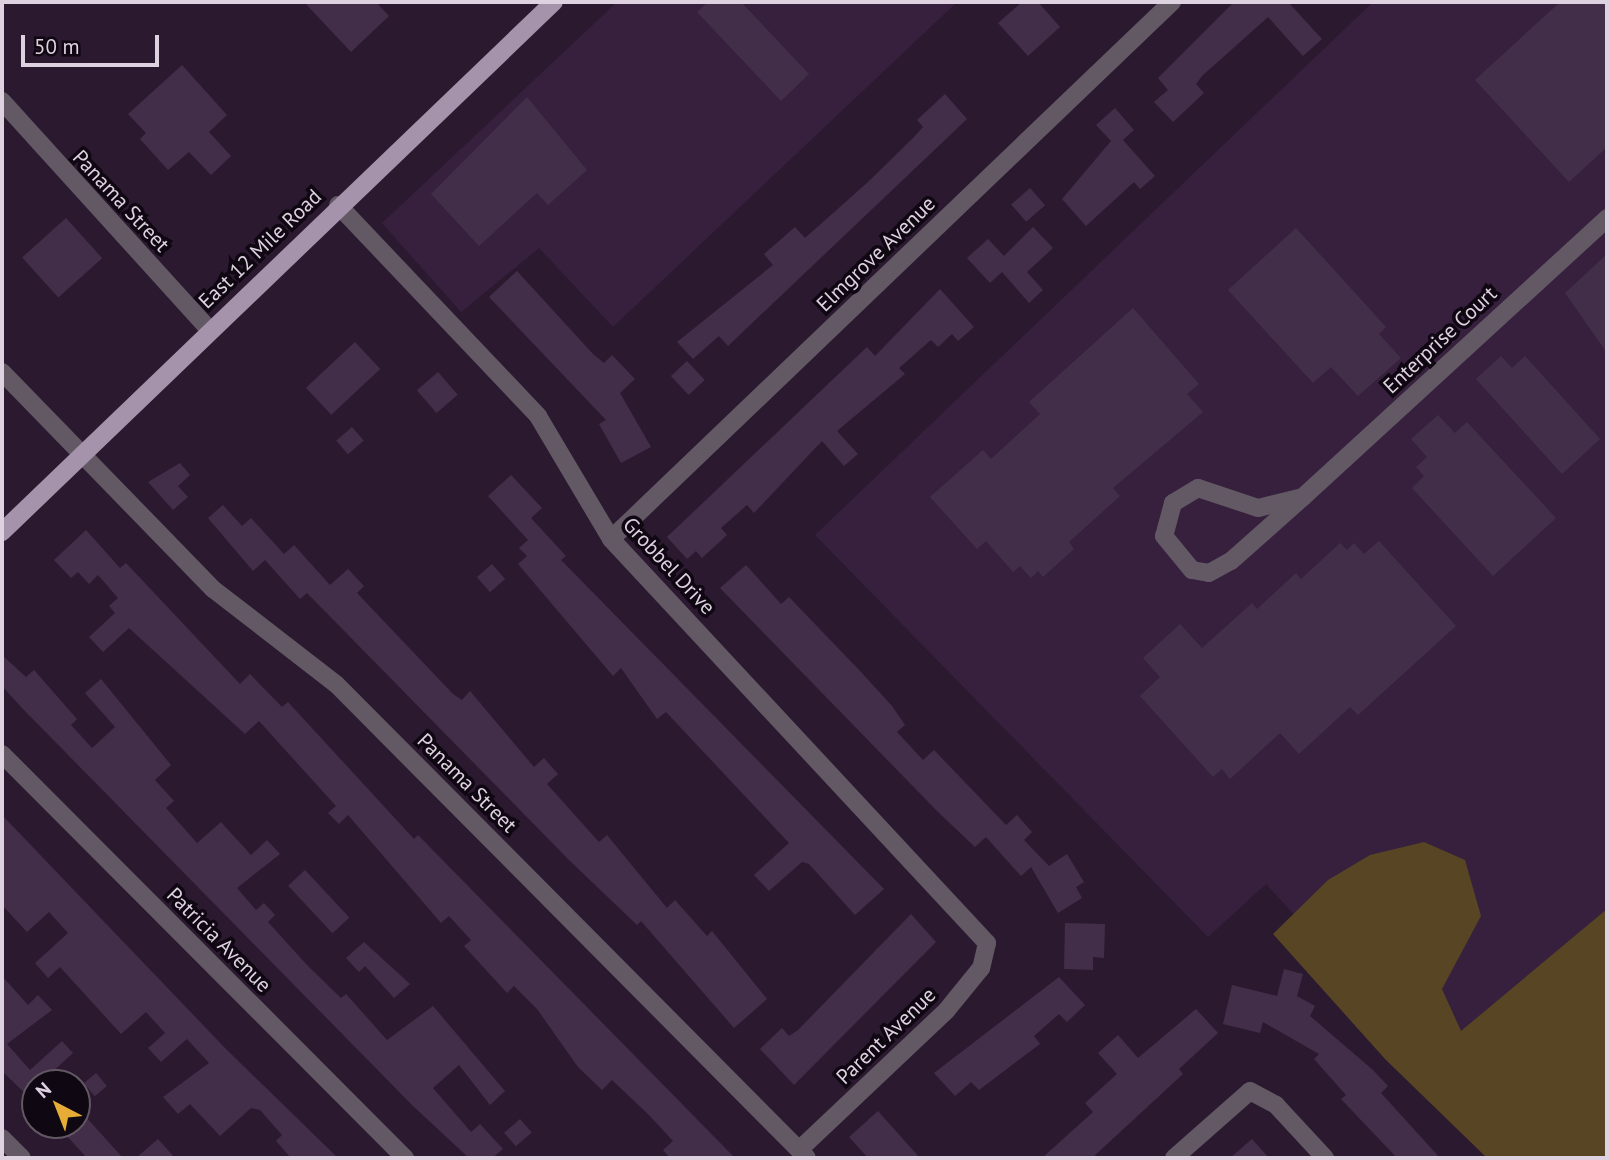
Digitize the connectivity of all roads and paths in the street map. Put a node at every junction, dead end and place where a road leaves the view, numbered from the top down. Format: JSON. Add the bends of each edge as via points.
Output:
{"nodes":[{"id":1,"x":554,"y":2,"type":"edge"},
{"id":2,"x":1172,"y":2,"type":"edge"},
{"id":3,"x":2,"y":101,"type":"edge"},
{"id":4,"x":338,"y":205,"type":"junction"},
{"id":5,"x":1607,"y":218,"type":"edge"},
{"id":6,"x":210,"y":330,"type":"junction"},
{"id":7,"x":2,"y":372,"type":"edge"},
{"id":8,"x":82,"y":454,"type":"junction"},
{"id":9,"x":1303,"y":497,"type":"junction"},
{"id":10,"x":2,"y":532,"type":"edge"},
{"id":11,"x":611,"y":539,"type":"junction"},
{"id":12,"x":2,"y":754,"type":"edge"},
{"id":13,"x":987,"y":943,"type":"joint"},
{"id":14,"x":2,"y":1138,"type":"edge"},
{"id":15,"x":803,"y":1154,"type":"edge"},
{"id":16,"x":22,"y":1158,"type":"edge"},
{"id":17,"x":405,"y":1158,"type":"edge"},
{"id":18,"x":1174,"y":1158,"type":"edge"},
{"id":19,"x":1325,"y":1158,"type":"edge"}],
"edges":[{"from":1,"to":4,"type":"main road","name":"East 12 Mile Road"},
{"from":2,"to":11,"type":"street","name":"Elmgrove Avenue"},
{"from":3,"to":6,"type":"street","name":"Panama Street"},
{"from":4,"to":6,"type":"main road","name":"East 12 Mile Road"},
{"from":4,"to":11,"type":"street","name":"Grobbel Drive","via":[[538,416]]},
{"from":5,"to":9,"type":"street","name":"Enterprise Court"},
{"from":6,"to":8,"type":"main road","name":"East 12 Mile Road"},
{"from":7,"to":8,"type":"street","name":"Panama Street"},
{"from":8,"to":10,"type":"main road","name":"East 12 Mile Road"},
{"from":8,"to":15,"type":"street","name":"Panama Street","via":[[213,589],[336,684]]},
{"from":9,"to":9,"type":"street","name":"Enterprise Court","via":[[1258,508],[1198,488],[1172,503],[1164,536],[1184,565],[1209,573],[1231,561]]},
{"from":11,"to":13,"type":"street","name":"Grobbel Drive"},
{"from":12,"to":17,"type":"street","name":"Patricia Avenue"},
{"from":13,"to":15,"type":"street","name":"Parent Avenue","via":[[981,968],[962,993]]},
{"from":14,"to":16,"type":"street"},
{"from":18,"to":19,"type":"street","via":[[1250,1091],[1276,1105]]}]}
